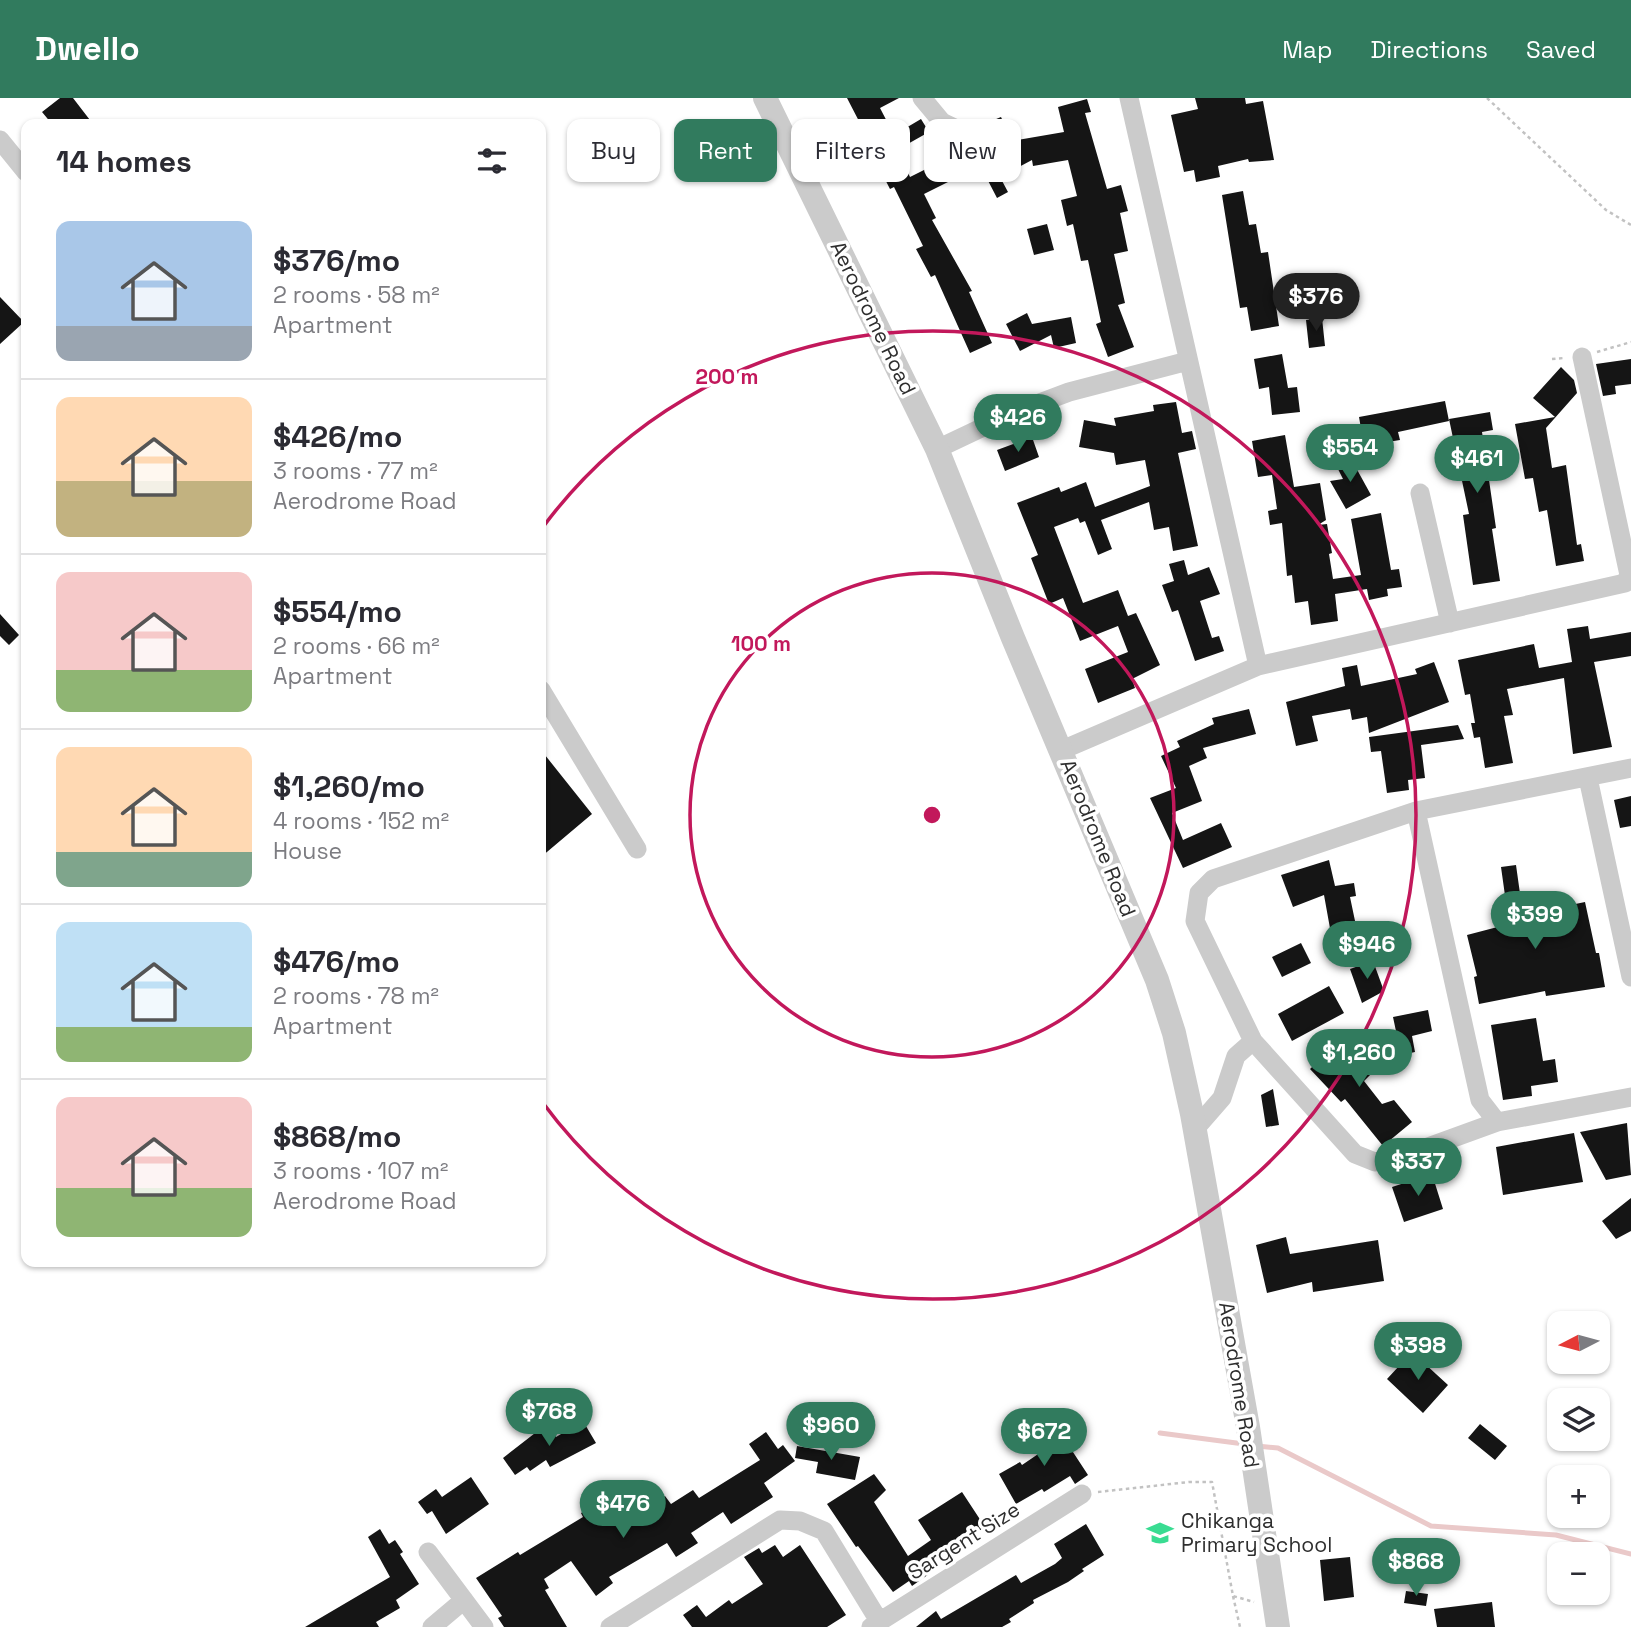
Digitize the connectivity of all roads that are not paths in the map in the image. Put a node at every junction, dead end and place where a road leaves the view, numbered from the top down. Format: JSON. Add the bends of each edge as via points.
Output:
{"nodes":[{"id":1,"x":765,"y":98,"type":"edge"},
{"id":2,"x":922,"y":98,"type":"edge"},
{"id":3,"x":1129,"y":98,"type":"edge"},
{"id":4,"x":940,"y":119,"type":"edge"},
{"id":5,"x":0,"y":140,"type":"edge"},
{"id":6,"x":21,"y":166,"type":"edge"},
{"id":7,"x":1582,"y":356,"type":"dead end"},
{"id":8,"x":1188,"y":360,"type":"junction"},
{"id":9,"x":937,"y":449,"type":"junction"},
{"id":10,"x":1420,"y":494,"type":"dead end"},
{"id":11,"x":1450,"y":623,"type":"junction"},
{"id":12,"x":1258,"y":666,"type":"junction"},
{"id":13,"x":546,"y":698,"type":"edge"},
{"id":14,"x":1062,"y":750,"type":"junction"},
{"id":15,"x":1631,"y":768,"type":"edge"},
{"id":16,"x":1588,"y":778,"type":"junction"},
{"id":17,"x":1416,"y":811,"type":"junction"},
{"id":18,"x":637,"y":849,"type":"dead end"},
{"id":19,"x":1631,"y":977,"type":"edge"},
{"id":20,"x":1253,"y":1041,"type":"junction"},
{"id":21,"x":1631,"y":1097,"type":"edge"},
{"id":22,"x":1497,"y":1122,"type":"junction"},
{"id":23,"x":1195,"y":1129,"type":"junction"},
{"id":24,"x":1082,"y":1494,"type":"road end"},
{"id":25,"x":428,"y":1552,"type":"dead end"},
{"id":26,"x":464,"y":1600,"type":"junction"},
{"id":27,"x":1276,"y":1618,"type":"edge"},
{"id":28,"x":875,"y":1624,"type":"edge"},
{"id":29,"x":432,"y":1627,"type":"edge"},
{"id":30,"x":484,"y":1627,"type":"edge"},
{"id":31,"x":610,"y":1627,"type":"edge"}],
"edges":[{"from":1,"to":9,"type":"street","name":"Aerodrome Road"},
{"from":2,"to":4,"type":"street"},
{"from":3,"to":8,"type":"street"},
{"from":5,"to":6,"type":"street"},
{"from":7,"to":11,"type":"street","via":[[1629,575],[1625,583]]},
{"from":8,"to":9,"type":"street","via":[[1069,392],[1013,412]]},
{"from":8,"to":12,"type":"street"},
{"from":9,"to":14,"type":"street","name":"Aerodrome Road"},
{"from":10,"to":11,"type":"street"},
{"from":11,"to":12,"type":"street"},
{"from":12,"to":14,"type":"street"},
{"from":13,"to":18,"type":"street"},
{"from":14,"to":23,"type":"street","name":"Aerodrome Road","via":[[1157,980]]},
{"from":15,"to":16,"type":"street"},
{"from":16,"to":17,"type":"street"},
{"from":16,"to":19,"type":"street"},
{"from":17,"to":20,"type":"street","via":[[1213,879],[1199,893],[1195,921]]},
{"from":17,"to":22,"type":"street","via":[[1480,1100]]},
{"from":20,"to":22,"type":"street","via":[[1355,1154],[1376,1162]]},
{"from":20,"to":23,"type":"street","via":[[1236,1056],[1222,1098]]},
{"from":21,"to":22,"type":"street"},
{"from":23,"to":27,"type":"street","name":"Aerodrome Road","via":[[1248,1427]]},
{"from":24,"to":28,"type":"street","name":"Sargent Size"},
{"from":25,"to":26,"type":"street"},
{"from":26,"to":29,"type":"street"},
{"from":26,"to":30,"type":"street"},
{"from":28,"to":31,"type":"street","via":[[824,1531],[800,1521],[780,1520]]}]}
